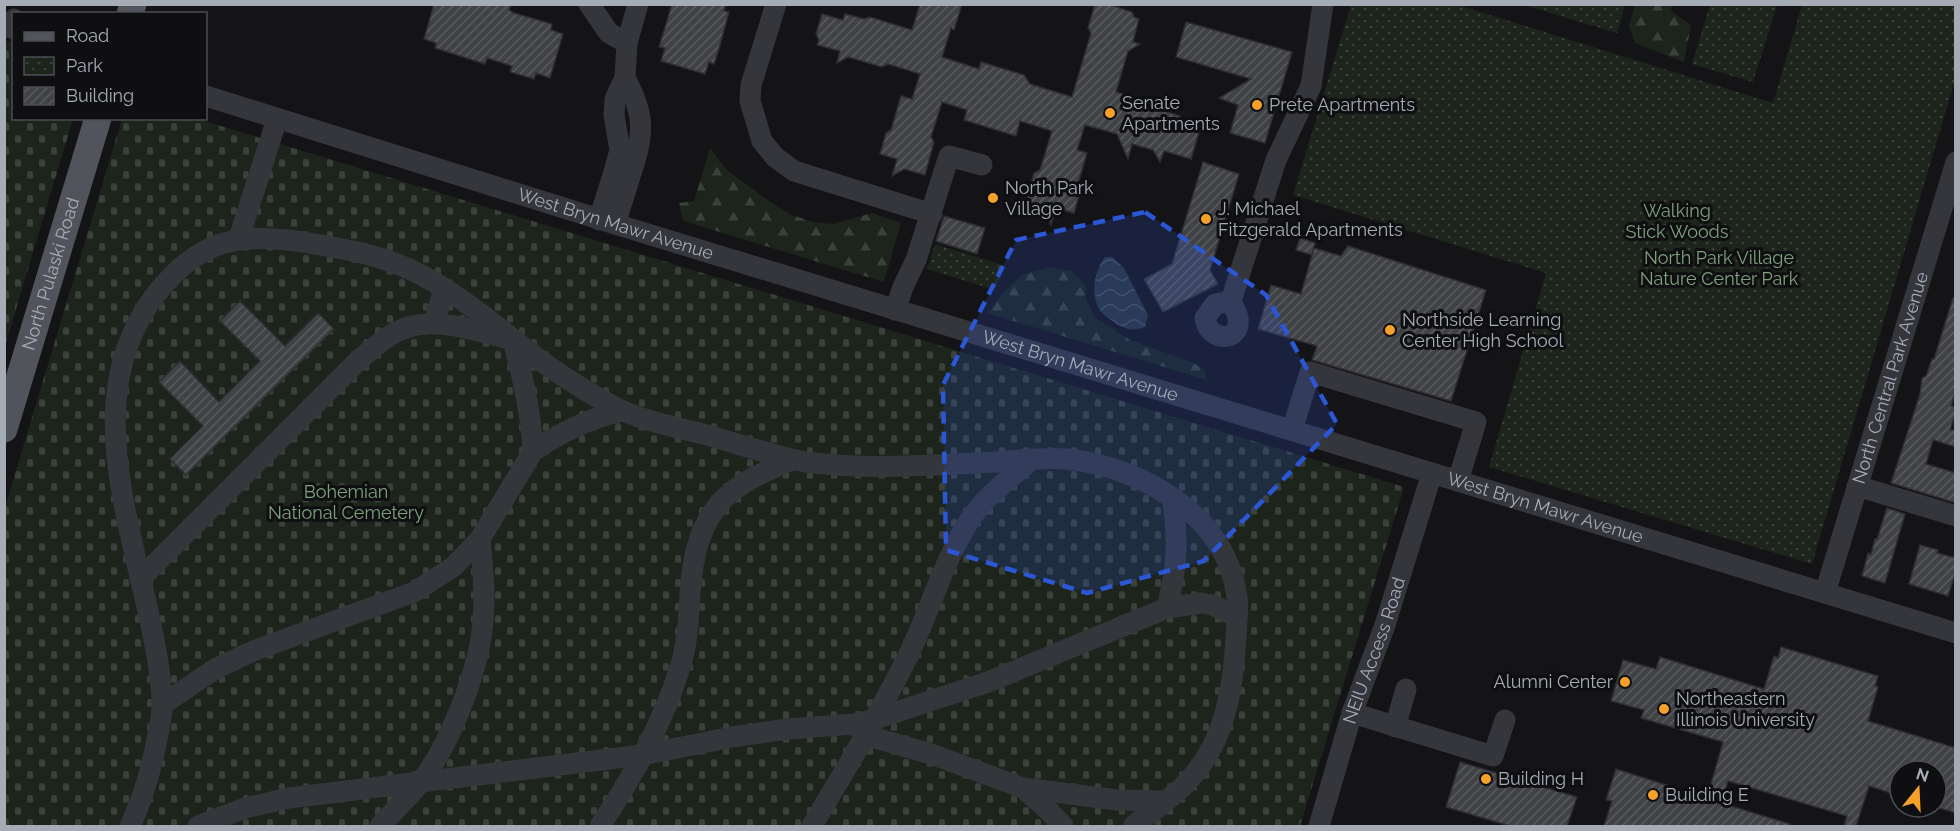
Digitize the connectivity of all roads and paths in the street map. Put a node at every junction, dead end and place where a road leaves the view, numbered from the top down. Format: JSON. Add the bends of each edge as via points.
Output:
{"nodes":[{"id":1,"x":589,"y":4,"type":"edge"},
{"id":2,"x":638,"y":4,"type":"edge"},
{"id":3,"x":776,"y":4,"type":"edge"},
{"id":4,"x":1323,"y":4,"type":"edge"},
{"id":5,"x":627,"y":44,"type":"junction"},
{"id":6,"x":207,"y":96,"type":"edge"},
{"id":7,"x":277,"y":119,"type":"junction"},
{"id":8,"x":97,"y":120,"type":"edge"},
{"id":9,"x":982,"y":165,"type":"dead end"},
{"id":10,"x":1955,"y":166,"type":"edge"},
{"id":11,"x":932,"y":214,"type":"junction"},
{"id":12,"x":607,"y":222,"type":"junction"},
{"id":13,"x":239,"y":238,"type":"junction"},
{"id":14,"x":444,"y":288,"type":"junction"},
{"id":15,"x":1231,"y":301,"type":"dead end"},
{"id":16,"x":895,"y":310,"type":"junction"},
{"id":17,"x":434,"y":324,"type":"junction"},
{"id":18,"x":513,"y":340,"type":"junction"},
{"id":19,"x":621,"y":411,"type":"junction"},
{"id":20,"x":4,"y":429,"type":"edge"},
{"id":21,"x":1292,"y":430,"type":"junction"},
{"id":22,"x":533,"y":451,"type":"junction"},
{"id":23,"x":793,"y":460,"type":"junction"},
{"id":24,"x":1031,"y":460,"type":"junction"},
{"id":25,"x":1432,"y":473,"type":"junction"},
{"id":26,"x":1458,"y":481,"type":"junction"},
{"id":27,"x":1857,"y":486,"type":"junction"},
{"id":28,"x":1172,"y":498,"type":"junction"},
{"id":29,"x":1956,"y":516,"type":"edge"},
{"id":30,"x":480,"y":539,"type":"junction"},
{"id":31,"x":140,"y":579,"type":"junction"},
{"id":32,"x":1825,"y":593,"type":"junction"},
{"id":33,"x":1167,"y":608,"type":"junction"},
{"id":34,"x":1237,"y":617,"type":"junction"},
{"id":35,"x":1956,"y":633,"type":"edge"},
{"id":36,"x":1406,"y":689,"type":"dead end"},
{"id":37,"x":163,"y":704,"type":"junction"},
{"id":38,"x":1352,"y":713,"type":"junction"},
{"id":39,"x":1505,"y":720,"type":"dead end"},
{"id":40,"x":864,"y":726,"type":"junction"},
{"id":41,"x":1395,"y":726,"type":"junction"},
{"id":42,"x":642,"y":755,"type":"junction"},
{"id":43,"x":421,"y":783,"type":"junction"},
{"id":44,"x":1023,"y":788,"type":"junction"},
{"id":45,"x":1163,"y":801,"type":"junction"},
{"id":46,"x":130,"y":826,"type":"edge"},
{"id":47,"x":198,"y":826,"type":"edge"},
{"id":48,"x":380,"y":826,"type":"edge"},
{"id":49,"x":600,"y":826,"type":"edge"},
{"id":50,"x":812,"y":826,"type":"edge"},
{"id":51,"x":1063,"y":826,"type":"edge"},
{"id":52,"x":1133,"y":826,"type":"edge"},
{"id":53,"x":1318,"y":826,"type":"edge"}],
"edges":[{"from":1,"to":5,"type":"street","via":[[609,33]]},
{"from":2,"to":5,"type":"street"},
{"from":3,"to":11,"type":"street","via":[[751,85],[750,101],[762,141],[794,171]]},
{"from":4,"to":15,"type":"street","via":[[1311,86],[1276,160]]},
{"from":5,"to":12,"type":"street","via":[[625,78],[615,99],[614,115],[624,167]]},
{"from":6,"to":7,"type":"street","name":"West Bryn Mawr Avenue"},
{"from":7,"to":12,"type":"street","name":"West Bryn Mawr Avenue"},
{"from":7,"to":13,"type":"street"},
{"from":8,"to":20,"type":"main road","name":"North Pulaski Road"},
{"from":9,"to":11,"type":"street","via":[[950,156]]},
{"from":10,"to":27,"type":"street","name":"North Central Park Avenue"},
{"from":11,"to":16,"type":"street"},
{"from":12,"to":16,"type":"street","name":"West Bryn Mawr Avenue"},
{"from":13,"to":14,"type":"street","via":[[278,238],[382,259],[411,269]]},
{"from":13,"to":31,"type":"street","via":[[207,249],[173,274],[149,304],[129,341],[120,369],[116,414],[119,477]]},
{"from":14,"to":17,"type":"street"},
{"from":14,"to":18,"type":"street"},
{"from":16,"to":21,"type":"street","name":"West Bryn Mawr Avenue"},
{"from":17,"to":18,"type":"street"},
{"from":17,"to":31,"type":"street","via":[[398,331],[358,361]]},
{"from":18,"to":19,"type":"street"},
{"from":18,"to":22,"type":"street","via":[[525,382]]},
{"from":19,"to":22,"type":"street","via":[[577,425]]},
{"from":19,"to":23,"type":"street"},
{"from":21,"to":25,"type":"street","name":"West Bryn Mawr Avenue"},
{"from":21,"to":26,"type":"street","via":[[1310,372],[1476,422]]},
{"from":22,"to":30,"type":"street"},
{"from":23,"to":24,"type":"street","via":[[858,466]]},
{"from":23,"to":42,"type":"street","via":[[759,473],[735,489],[716,508],[701,532],[681,662],[655,732]]},
{"from":24,"to":28,"type":"street","via":[[1066,459],[1126,473]]},
{"from":24,"to":40,"type":"street","via":[[983,503],[970,521],[908,655]]},
{"from":25,"to":26,"type":"street","name":"West Bryn Mawr Avenue"},
{"from":25,"to":38,"type":"street","name":"NEIU Access Road","via":[[1385,625]]},
{"from":26,"to":32,"type":"street","name":"West Bryn Mawr Avenue"},
{"from":27,"to":29,"type":"street"},
{"from":27,"to":32,"type":"street","name":"North Central Park Avenue"},
{"from":28,"to":33,"type":"street","via":[[1177,554]]},
{"from":28,"to":34,"type":"street","via":[[1198,518],[1220,548],[1237,598]]},
{"from":30,"to":37,"type":"street","via":[[453,567],[414,592],[253,651],[215,669]]},
{"from":30,"to":43,"type":"street","via":[[484,599],[475,665],[443,746]]},
{"from":31,"to":37,"type":"street"},
{"from":32,"to":35,"type":"street","name":"West Bryn Mawr Avenue"},
{"from":33,"to":34,"type":"street","via":[[1201,603]]},
{"from":33,"to":40,"type":"street","via":[[988,682]]},
{"from":34,"to":45,"type":"street","via":[[1228,702],[1219,733],[1188,782]]},
{"from":36,"to":41,"type":"street"},
{"from":37,"to":46,"type":"street","via":[[145,793]]},
{"from":38,"to":41,"type":"street"},
{"from":38,"to":53,"type":"street","name":"NEIU Access Road"},
{"from":39,"to":41,"type":"street","via":[[1493,756]]},
{"from":40,"to":42,"type":"street","via":[[788,729]]},
{"from":40,"to":44,"type":"street"},
{"from":40,"to":50,"type":"street"},
{"from":42,"to":43,"type":"street"},
{"from":42,"to":49,"type":"street"},
{"from":43,"to":47,"type":"street","via":[[289,798],[245,808]]},
{"from":43,"to":48,"type":"street"},
{"from":44,"to":45,"type":"street","via":[[1117,801]]},
{"from":44,"to":51,"type":"street"},
{"from":45,"to":52,"type":"street"}]}
